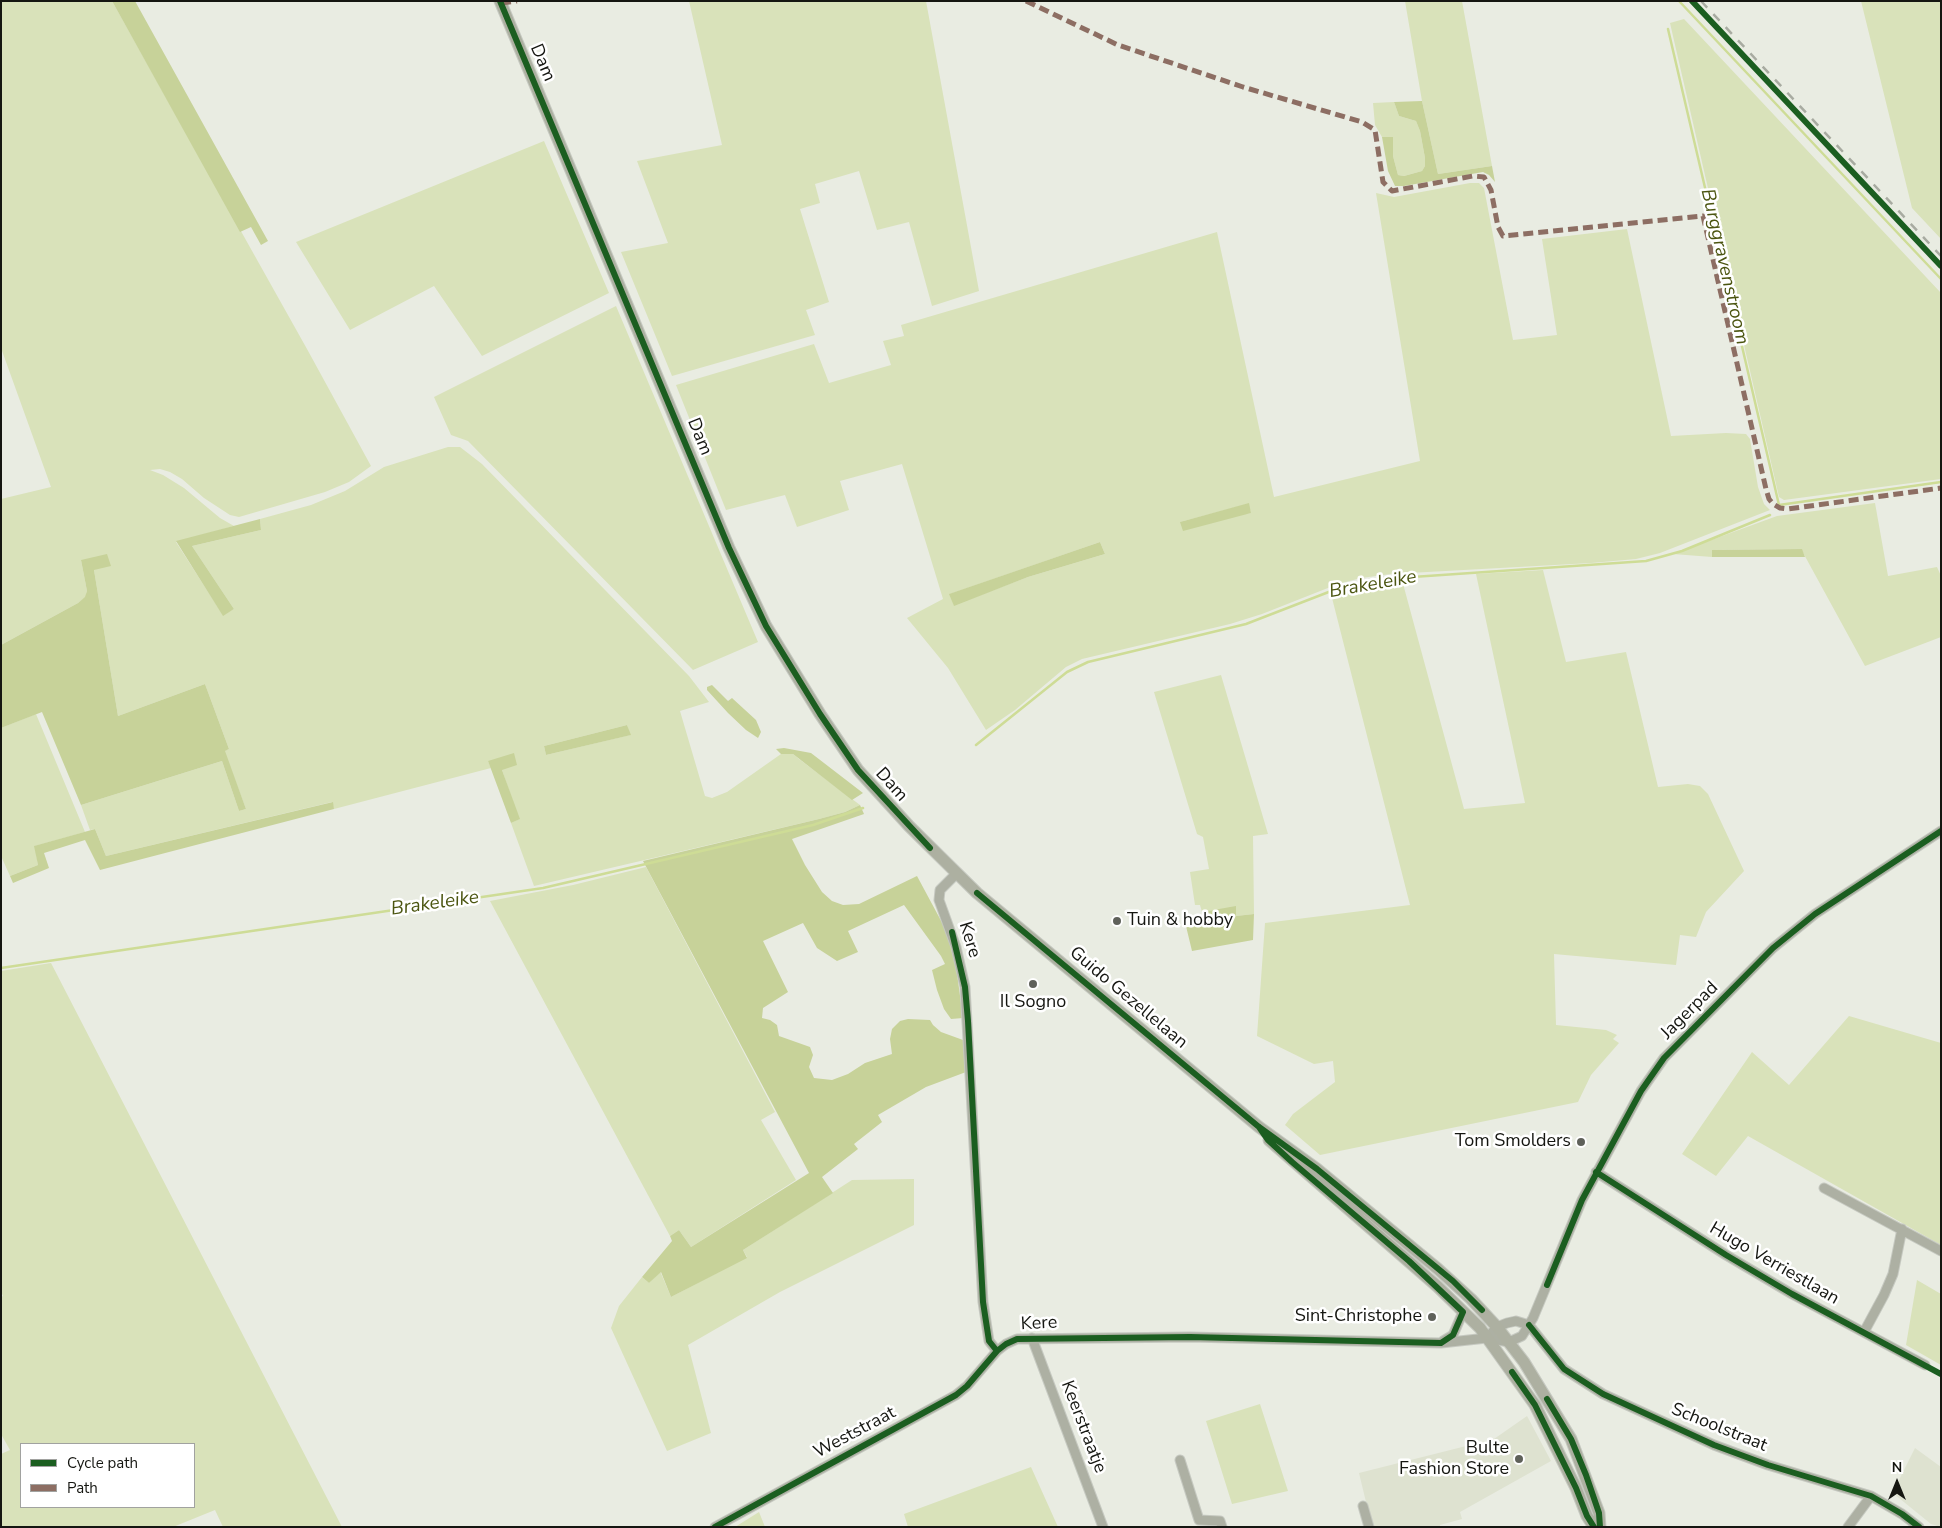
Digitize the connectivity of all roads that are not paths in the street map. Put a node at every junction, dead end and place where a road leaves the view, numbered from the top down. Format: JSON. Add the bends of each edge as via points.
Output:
{"nodes":[{"id":1,"x":500,"y":1,"type":"edge"},
{"id":2,"x":1941,"y":831,"type":"edge"},
{"id":3,"x":956,"y":874,"type":"junction"},
{"id":4,"x":1596,"y":1172,"type":"junction"},
{"id":5,"x":1824,"y":1188,"type":"dead end"},
{"id":6,"x":1902,"y":1229,"type":"junction"},
{"id":7,"x":1401,"y":1247,"type":"junction"},
{"id":8,"x":1941,"y":1251,"type":"edge"},
{"id":9,"x":1463,"y":1312,"type":"junction"},
{"id":10,"x":1529,"y":1325,"type":"junction"},
{"id":11,"x":1497,"y":1327,"type":"junction"},
{"id":12,"x":1864,"y":1332,"type":"junction"},
{"id":13,"x":1032,"y":1338,"type":"junction"},
{"id":14,"x":1487,"y":1338,"type":"junction"},
{"id":15,"x":1441,"y":1342,"type":"junction"},
{"id":16,"x":1509,"y":1342,"type":"junction"},
{"id":17,"x":997,"y":1351,"type":"junction"},
{"id":18,"x":1925,"y":1365,"type":"dead end"},
{"id":19,"x":1180,"y":1460,"type":"dead end"},
{"id":20,"x":1870,"y":1496,"type":"junction"},
{"id":21,"x":1363,"y":1506,"type":"dead end"},
{"id":22,"x":715,"y":1527,"type":"edge"},
{"id":23,"x":1103,"y":1527,"type":"edge"},
{"id":24,"x":1222,"y":1527,"type":"edge"},
{"id":25,"x":1369,"y":1527,"type":"edge"},
{"id":26,"x":1594,"y":1527,"type":"edge"},
{"id":27,"x":1600,"y":1527,"type":"edge"},
{"id":28,"x":1848,"y":1527,"type":"edge"},
{"id":29,"x":1919,"y":1527,"type":"edge"}],
"edges":[{"from":1,"to":3,"type":"main road","name":"Dam","via":[[729,548],[766,626],[858,770]]},
{"from":2,"to":4,"type":"street","name":"Jagerpad","via":[[1815,914],[1773,948],[1652,1073]]},
{"from":3,"to":7,"type":"main road","name":"Guido Gezellelaan","via":[[1259,1127],[1268,1140]]},
{"from":3,"to":17,"type":"street","name":"Kere","via":[[940,890],[939,900],[952,932],[965,987],[983,1302],[990,1341]]},
{"from":4,"to":10,"type":"street","name":"Jagerpad"},
{"from":4,"to":12,"type":"street","name":"Hugo Verriestlaan","via":[[1784,1290]]},
{"from":5,"to":6,"type":"street"},
{"from":6,"to":8,"type":"street"},
{"from":6,"to":12,"type":"street","via":[[1889,1284]]},
{"from":7,"to":9,"type":"main road","name":"Guido Gezellelaan"},
{"from":7,"to":11,"type":"main road","name":"Guido Gezellelaan","via":[[1453,1281]]},
{"from":9,"to":14,"type":"main road","name":"Guido Gezellelaan"},
{"from":9,"to":15,"type":"street","via":[[1453,1336]]},
{"from":10,"to":11,"type":"street","via":[[1516,1321]]},
{"from":10,"to":16,"type":"street","via":[[1522,1336]]},
{"from":10,"to":20,"type":"street","name":"Schoolstraat","via":[[1564,1370],[1603,1394],[1714,1445]]},
{"from":11,"to":14,"type":"street"},
{"from":11,"to":16,"type":"main road","name":"Guido Gezellelaan"},
{"from":12,"to":18,"type":"street","name":"Hugo Verriestlaan"},
{"from":13,"to":15,"type":"street","name":"Kere","via":[[1190,1337]]},
{"from":13,"to":17,"type":"street","name":"Kere","via":[[1017,1339]]},
{"from":13,"to":23,"type":"street","name":"Keerstraatje"},
{"from":14,"to":15,"type":"street","name":"Kere"},
{"from":14,"to":16,"type":"street","name":"Kere"},
{"from":14,"to":26,"type":"main road","name":"Guido Gezellelaan","via":[[1534,1405]]},
{"from":16,"to":27,"type":"main road","name":"Guido Gezellelaan","via":[[1570,1439],[1599,1512]]},
{"from":17,"to":22,"type":"street","name":"Weststraat","via":[[956,1395]]},
{"from":19,"to":24,"type":"street","via":[[1199,1520],[1220,1521]]},
{"from":20,"to":28,"type":"street"},
{"from":20,"to":29,"type":"street","name":"Schoolstraat"},
{"from":21,"to":25,"type":"street"}]}
